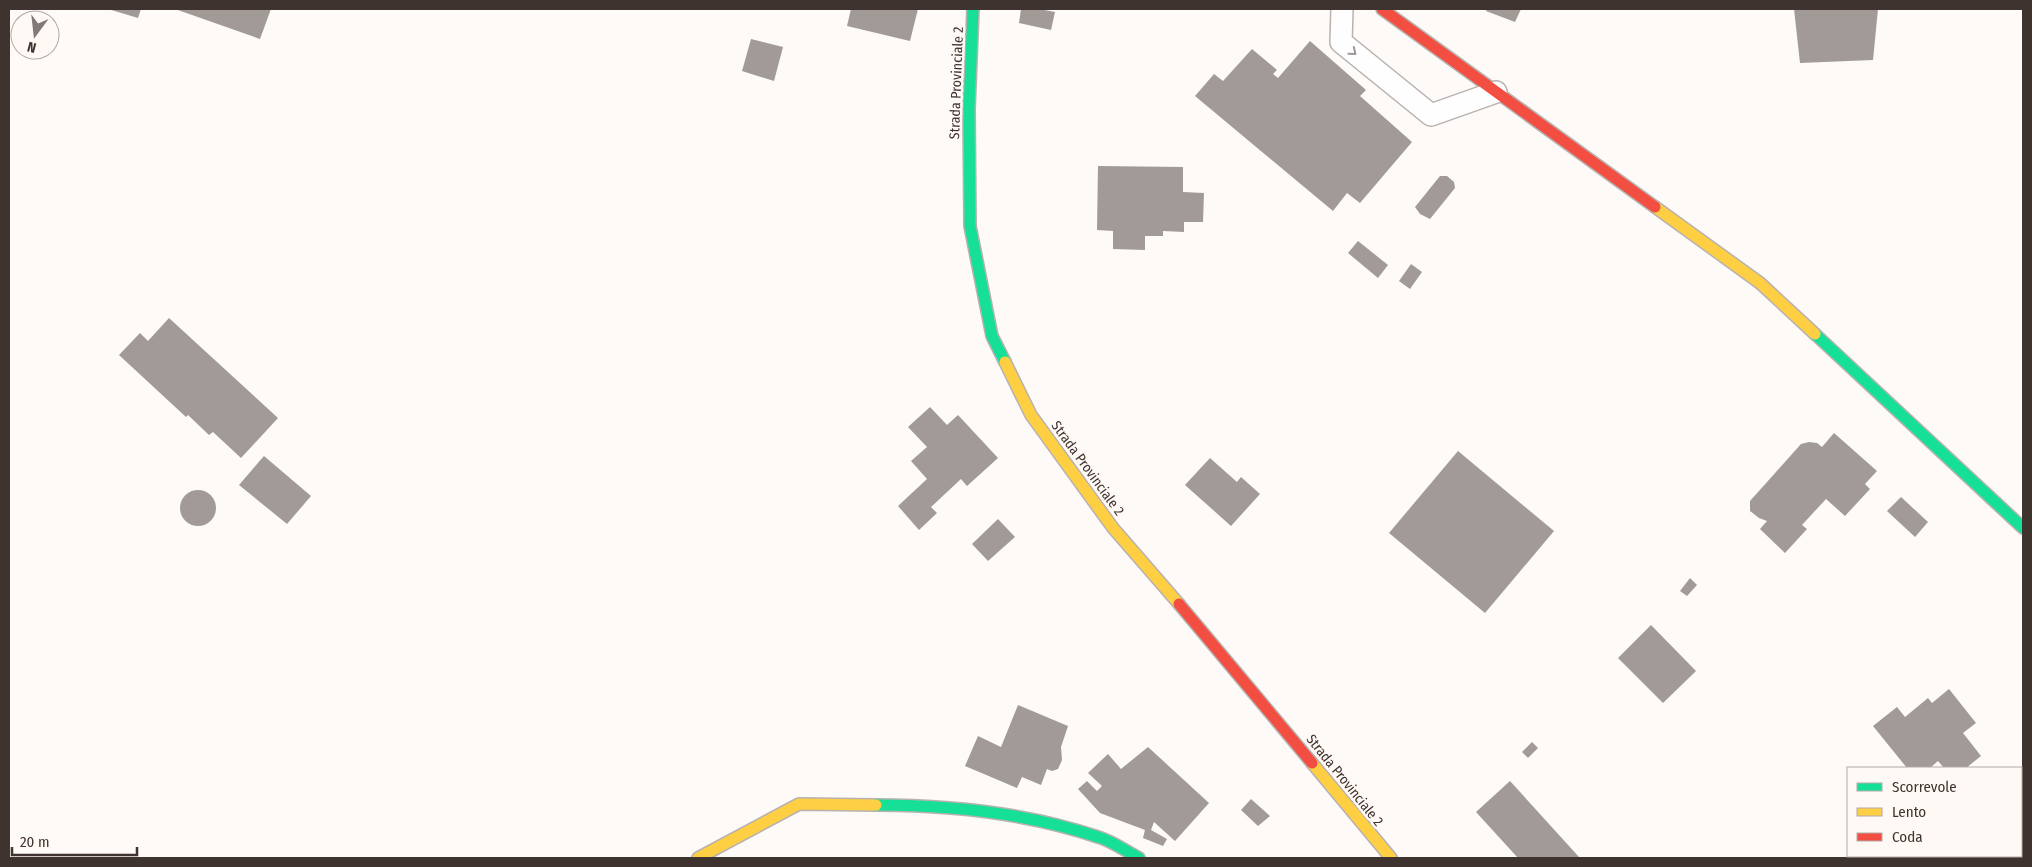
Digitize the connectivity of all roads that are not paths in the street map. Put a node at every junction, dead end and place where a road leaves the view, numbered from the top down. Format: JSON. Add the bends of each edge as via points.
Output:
{"nodes":[{"id":1,"x":973,"y":9,"type":"edge"},
{"id":2,"x":1342,"y":9,"type":"edge"},
{"id":3,"x":1382,"y":9,"type":"edge"},
{"id":4,"x":1496,"y":92,"type":"junction"},
{"id":5,"x":2023,"y":528,"type":"edge"},
{"id":6,"x":698,"y":858,"type":"edge"},
{"id":7,"x":1139,"y":858,"type":"edge"},
{"id":8,"x":1391,"y":858,"type":"edge"}],
"edges":[{"from":1,"to":8,"type":"street","name":"Strada Provinciale 2","via":[[969,109],[970,226],[992,336],[1031,415],[1113,528]]},
{"from":2,"to":4,"type":"lane","one_way":true,"via":[[1341,42],[1431,115]]},
{"from":3,"to":4,"type":"street"},
{"from":4,"to":5,"type":"street","via":[[1760,282]]},
{"from":6,"to":7,"type":"street","via":[[799,804],[809,804],[918,805],[1024,817],[1100,837]]}]}
